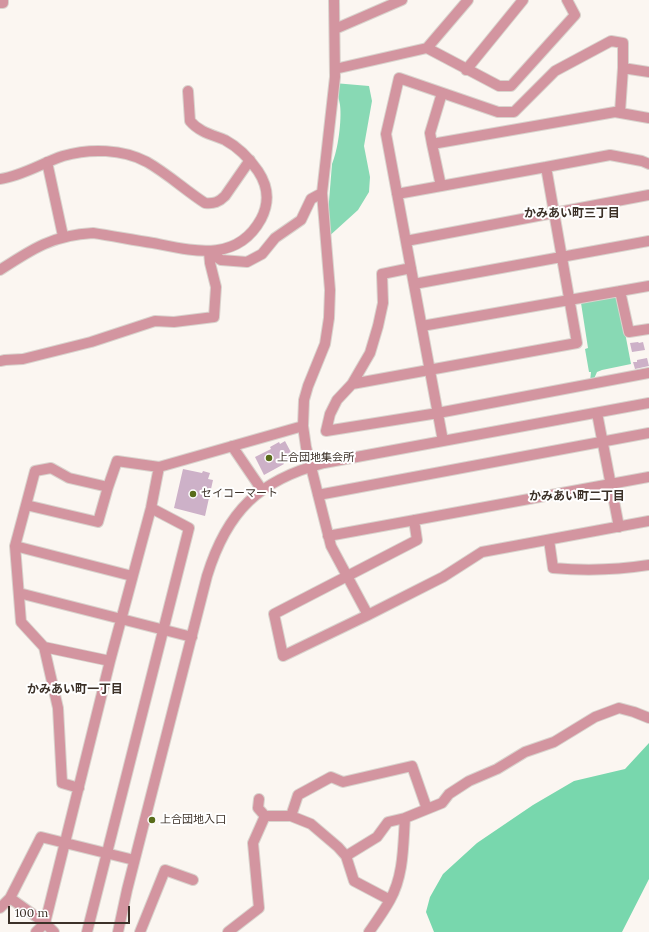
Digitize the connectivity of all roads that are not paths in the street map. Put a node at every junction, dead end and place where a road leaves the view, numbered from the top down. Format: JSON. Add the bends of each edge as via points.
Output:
{"nodes":[{"id":1,"x":3,"y":0,"type":"edge"},
{"id":2,"x":334,"y":0,"type":"edge"},
{"id":3,"x":402,"y":0,"type":"edge"},
{"id":4,"x":468,"y":0,"type":"edge"},
{"id":5,"x":523,"y":0,"type":"edge"},
{"id":6,"x":567,"y":0,"type":"edge"},
{"id":7,"x":0,"y":3,"type":"edge"},
{"id":8,"x":335,"y":30,"type":"junction"},
{"id":9,"x":427,"y":48,"type":"junction"},
{"id":10,"x":623,"y":68,"type":"junction"},
{"id":11,"x":335,"y":69,"type":"junction"},
{"id":12,"x":466,"y":70,"type":"junction"},
{"id":13,"x":649,"y":72,"type":"edge"},
{"id":14,"x":188,"y":91,"type":"dead end"},
{"id":15,"x":442,"y":93,"type":"junction"},
{"id":16,"x":620,"y":112,"type":"junction"},
{"id":17,"x":649,"y":118,"type":"edge"},
{"id":18,"x":432,"y":144,"type":"junction"},
{"id":19,"x":250,"y":160,"type":"junction"},
{"id":20,"x":47,"y":162,"type":"junction"},
{"id":21,"x":649,"y":164,"type":"edge"},
{"id":22,"x":546,"y":167,"type":"junction"},
{"id":23,"x":0,"y":179,"type":"edge"},
{"id":24,"x":441,"y":186,"type":"junction"},
{"id":25,"x":322,"y":193,"type":"junction"},
{"id":26,"x":397,"y":194,"type":"junction"},
{"id":27,"x":649,"y":194,"type":"edge"},
{"id":28,"x":554,"y":213,"type":"junction"},
{"id":29,"x":63,"y":236,"type":"junction"},
{"id":30,"x":406,"y":241,"type":"junction"},
{"id":31,"x":649,"y":241,"type":"edge"},
{"id":32,"x":209,"y":252,"type":"junction"},
{"id":33,"x":562,"y":257,"type":"junction"},
{"id":34,"x":411,"y":268,"type":"junction"},
{"id":35,"x":0,"y":270,"type":"edge"},
{"id":36,"x":414,"y":284,"type":"junction"},
{"id":37,"x":649,"y":286,"type":"edge"},
{"id":38,"x":620,"y":291,"type":"junction"},
{"id":39,"x":570,"y":300,"type":"junction"},
{"id":40,"x":422,"y":326,"type":"junction"},
{"id":41,"x":649,"y":329,"type":"edge"},
{"id":42,"x":0,"y":361,"type":"edge"},
{"id":43,"x":430,"y":370,"type":"junction"},
{"id":44,"x":649,"y":373,"type":"edge"},
{"id":45,"x":352,"y":384,"type":"junction"},
{"id":46,"x":649,"y":403,"type":"edge"},
{"id":47,"x":438,"y":413,"type":"junction"},
{"id":48,"x":597,"y":413,"type":"junction"},
{"id":49,"x":303,"y":426,"type":"junction"},
{"id":50,"x":649,"y":433,"type":"edge"},
{"id":51,"x":443,"y":441,"type":"junction"},
{"id":52,"x":603,"y":442,"type":"junction"},
{"id":53,"x":232,"y":446,"type":"junction"},
{"id":54,"x":159,"y":467,"type":"junction"},
{"id":55,"x":311,"y":467,"type":"junction"},
{"id":56,"x":649,"y":477,"type":"edge"},
{"id":57,"x":611,"y":484,"type":"junction"},
{"id":58,"x":108,"y":487,"type":"junction"},
{"id":59,"x":262,"y":490,"type":"junction"},
{"id":60,"x":318,"y":495,"type":"junction"},
{"id":61,"x":26,"y":506,"type":"junction"},
{"id":62,"x":151,"y":508,"type":"junction"},
{"id":63,"x":414,"y":520,"type":"junction"},
{"id":64,"x":649,"y":521,"type":"edge"},
{"id":65,"x":619,"y":526,"type":"junction"},
{"id":66,"x":328,"y":536,"type":"junction"},
{"id":67,"x":549,"y":540,"type":"junction"},
{"id":68,"x":15,"y":546,"type":"junction"},
{"id":69,"x":649,"y":565,"type":"edge"},
{"id":70,"x":132,"y":576,"type":"junction"},
{"id":71,"x":348,"y":577,"type":"junction"},
{"id":72,"x":18,"y":593,"type":"junction"},
{"id":73,"x":368,"y":615,"type":"junction"},
{"id":74,"x":121,"y":619,"type":"junction"},
{"id":75,"x":163,"y":630,"type":"junction"},
{"id":76,"x":192,"y":637,"type":"junction"},
{"id":77,"x":44,"y":647,"type":"junction"},
{"id":78,"x":110,"y":661,"type":"junction"},
{"id":79,"x":649,"y":718,"type":"edge"},
{"id":80,"x":79,"y":788,"type":"junction"},
{"id":81,"x":259,"y":799,"type":"dead end"},
{"id":82,"x":427,"y":809,"type":"junction"},
{"id":83,"x":265,"y":816,"type":"junction"},
{"id":84,"x":291,"y":816,"type":"junction"},
{"id":85,"x":405,"y":818,"type":"junction"},
{"id":86,"x":65,"y":843,"type":"junction"},
{"id":87,"x":107,"y":854,"type":"junction"},
{"id":88,"x":346,"y":856,"type":"junction"},
{"id":89,"x":134,"y":860,"type":"junction"},
{"id":90,"x":193,"y":880,"type":"dead end"},
{"id":91,"x":10,"y":898,"type":"junction"},
{"id":92,"x":390,"y":900,"type":"junction"},
{"id":93,"x":0,"y":908,"type":"edge"},
{"id":94,"x":45,"y":923,"type":"junction"},
{"id":95,"x":36,"y":932,"type":"edge"},
{"id":96,"x":54,"y":932,"type":"edge"},
{"id":97,"x":87,"y":932,"type":"edge"},
{"id":98,"x":118,"y":932,"type":"edge"},
{"id":99,"x":140,"y":932,"type":"edge"},
{"id":100,"x":228,"y":932,"type":"edge"},
{"id":101,"x":369,"y":932,"type":"edge"}],
"edges":[{"from":1,"to":7,"type":"street","via":[[3,3]]},
{"from":2,"to":8,"type":"street"},
{"from":3,"to":8,"type":"street"},
{"from":4,"to":9,"type":"street"},
{"from":5,"to":12,"type":"street"},
{"from":6,"to":12,"type":"street","via":[[574,15],[511,86],[499,86]]},
{"from":8,"to":11,"type":"street"},
{"from":9,"to":11,"type":"street"},
{"from":9,"to":12,"type":"street"},
{"from":10,"to":13,"type":"street"},
{"from":10,"to":15,"type":"street","via":[[623,42],[611,41],[555,71],[514,112],[498,112]]},
{"from":10,"to":16,"type":"street"},
{"from":11,"to":25,"type":"street"},
{"from":14,"to":19,"type":"street","via":[[190,121],[193,125],[226,141]]},
{"from":15,"to":18,"type":"street","via":[[430,133]]},
{"from":15,"to":26,"type":"street","via":[[399,78],[386,134]]},
{"from":16,"to":17,"type":"street"},
{"from":16,"to":18,"type":"street"},
{"from":18,"to":24,"type":"street"},
{"from":19,"to":20,"type":"street","via":[[226,196],[211,204],[205,203],[146,162],[111,151],[92,151]]},
{"from":19,"to":32,"type":"street","via":[[264,182],[267,192],[265,212],[244,239],[221,250]]},
{"from":20,"to":23,"type":"street"},
{"from":20,"to":29,"type":"street"},
{"from":21,"to":22,"type":"street","via":[[610,155]]},
{"from":22,"to":24,"type":"street"},
{"from":22,"to":28,"type":"street"},
{"from":24,"to":26,"type":"street"},
{"from":25,"to":32,"type":"street","via":[[311,200],[301,220],[275,238],[262,254],[247,262],[221,260]]},
{"from":25,"to":49,"type":"street","via":[[330,290],[329,318],[325,344],[304,400]]},
{"from":26,"to":30,"type":"street"},
{"from":27,"to":28,"type":"street"},
{"from":28,"to":30,"type":"street"},
{"from":28,"to":33,"type":"street"},
{"from":29,"to":32,"type":"street","via":[[93,233]]},
{"from":29,"to":35,"type":"street","via":[[36,247]]},
{"from":30,"to":34,"type":"street"},
{"from":31,"to":33,"type":"street"},
{"from":32,"to":42,"type":"street","via":[[216,287],[214,317],[174,322],[155,321],[91,342],[23,359]]},
{"from":33,"to":36,"type":"street"},
{"from":33,"to":39,"type":"street"},
{"from":34,"to":36,"type":"street"},
{"from":34,"to":45,"type":"street","via":[[382,274],[383,303],[378,326],[370,353]]},
{"from":36,"to":40,"type":"street"},
{"from":37,"to":38,"type":"street"},
{"from":38,"to":39,"type":"street"},
{"from":38,"to":41,"type":"street","via":[[628,332]]},
{"from":39,"to":40,"type":"street"},
{"from":39,"to":43,"type":"street","via":[[577,343]]},
{"from":40,"to":43,"type":"street"},
{"from":43,"to":45,"type":"street"},
{"from":43,"to":47,"type":"street"},
{"from":44,"to":47,"type":"street"},
{"from":45,"to":47,"type":"street","via":[[337,400],[326,431]]},
{"from":46,"to":48,"type":"street"},
{"from":47,"to":51,"type":"street"},
{"from":48,"to":51,"type":"street"},
{"from":48,"to":52,"type":"street"},
{"from":49,"to":53,"type":"street"},
{"from":49,"to":55,"type":"street"},
{"from":50,"to":52,"type":"street"},
{"from":51,"to":55,"type":"street"},
{"from":52,"to":57,"type":"street"},
{"from":52,"to":60,"type":"street"},
{"from":53,"to":54,"type":"street"},
{"from":53,"to":59,"type":"street"},
{"from":54,"to":58,"type":"street","via":[[118,461]]},
{"from":54,"to":62,"type":"street"},
{"from":55,"to":59,"type":"street","via":[[279,479]]},
{"from":55,"to":60,"type":"street"},
{"from":56,"to":57,"type":"street"},
{"from":57,"to":63,"type":"street"},
{"from":57,"to":65,"type":"street"},
{"from":58,"to":61,"type":"street","via":[[98,522]]},
{"from":58,"to":61,"type":"street","via":[[69,478],[51,468],[35,471]]},
{"from":59,"to":76,"type":"street","via":[[236,514],[217,548],[207,576]]},
{"from":60,"to":66,"type":"street"},
{"from":61,"to":68,"type":"street"},
{"from":62,"to":70,"type":"street"},
{"from":62,"to":75,"type":"street","via":[[189,528]]},
{"from":63,"to":66,"type":"street"},
{"from":63,"to":71,"type":"street","via":[[417,540]]},
{"from":64,"to":65,"type":"street"},
{"from":65,"to":67,"type":"street"},
{"from":66,"to":71,"type":"street"},
{"from":67,"to":69,"type":"street","via":[[553,568],[627,569]]},
{"from":67,"to":73,"type":"street","via":[[482,552],[443,577]]},
{"from":68,"to":70,"type":"street"},
{"from":68,"to":72,"type":"street"},
{"from":70,"to":74,"type":"street"},
{"from":71,"to":73,"type":"street"},
{"from":71,"to":73,"type":"street","via":[[274,614],[283,656]]},
{"from":72,"to":74,"type":"street"},
{"from":72,"to":77,"type":"street","via":[[21,622]]},
{"from":74,"to":75,"type":"street"},
{"from":74,"to":78,"type":"street"},
{"from":75,"to":76,"type":"street"},
{"from":75,"to":87,"type":"street"},
{"from":76,"to":89,"type":"street"},
{"from":77,"to":78,"type":"street"},
{"from":77,"to":80,"type":"street","via":[[58,708],[62,783]]},
{"from":78,"to":80,"type":"street"},
{"from":79,"to":82,"type":"street","via":[[619,708],[596,717],[554,742],[525,752],[497,769],[469,781],[449,794],[442,802]]},
{"from":80,"to":86,"type":"street"},
{"from":81,"to":83,"type":"street","via":[[258,808]]},
{"from":82,"to":84,"type":"street","via":[[412,766],[343,782],[331,777],[298,795]]},
{"from":82,"to":85,"type":"street"},
{"from":83,"to":84,"type":"street"},
{"from":83,"to":100,"type":"street","via":[[253,843],[259,908]]},
{"from":84,"to":88,"type":"street","via":[[311,824]]},
{"from":85,"to":88,"type":"street","via":[[388,822],[377,838]]},
{"from":85,"to":92,"type":"street","via":[[400,873]]},
{"from":86,"to":87,"type":"street"},
{"from":86,"to":91,"type":"street","via":[[42,837]]},
{"from":86,"to":94,"type":"street"},
{"from":87,"to":89,"type":"street"},
{"from":87,"to":97,"type":"street"},
{"from":88,"to":92,"type":"street","via":[[354,881]]},
{"from":89,"to":98,"type":"street"},
{"from":90,"to":99,"type":"street","via":[[165,870]]},
{"from":91,"to":93,"type":"street"},
{"from":91,"to":94,"type":"street"},
{"from":92,"to":101,"type":"street"},
{"from":94,"to":95,"type":"street"},
{"from":94,"to":96,"type":"street"}]}
